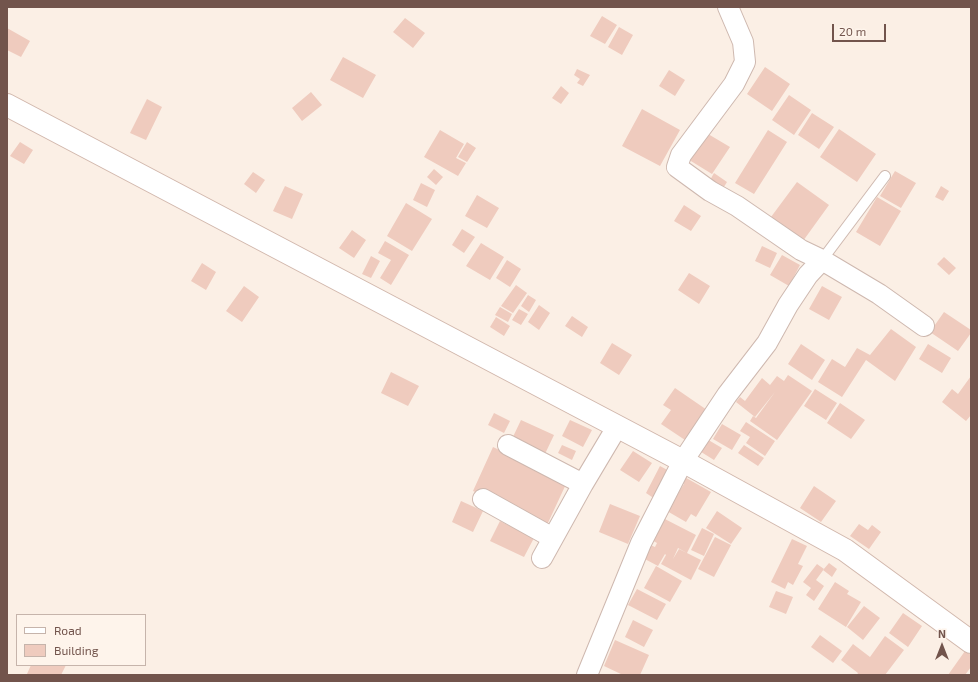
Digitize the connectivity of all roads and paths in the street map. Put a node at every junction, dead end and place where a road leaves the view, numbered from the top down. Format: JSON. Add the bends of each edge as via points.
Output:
{"nodes":[{"id":1,"x":728,"y":7,"type":"edge"},
{"id":2,"x":7,"y":106,"type":"edge"},
{"id":3,"x":885,"y":176,"type":"dead end"},
{"id":4,"x":822,"y":260,"type":"junction"},
{"id":5,"x":924,"y":326,"type":"dead end"},
{"id":6,"x":617,"y":426,"type":"junction"},
{"id":7,"x":508,"y":445,"type":"dead end"},
{"id":8,"x":683,"y":461,"type":"junction"},
{"id":9,"x":583,"y":484,"type":"junction"},
{"id":10,"x":483,"y":499,"type":"dead end"},
{"id":11,"x":553,"y":538,"type":"junction"},
{"id":12,"x":542,"y":558,"type":"dead end"},
{"id":13,"x":971,"y":642,"type":"edge"},
{"id":14,"x":587,"y":675,"type":"edge"}],
"edges":[{"from":1,"to":4,"type":"street","via":[[743,42],[745,62],[734,84],[682,155],[677,167],[795,247]]},
{"from":2,"to":6,"type":"street"},
{"from":3,"to":4,"type":"lane"},
{"from":4,"to":5,"type":"street","via":[[879,294]]},
{"from":4,"to":8,"type":"street","via":[[808,275],[767,343],[727,395]]},
{"from":6,"to":8,"type":"street"},
{"from":6,"to":9,"type":"street"},
{"from":7,"to":9,"type":"street"},
{"from":8,"to":13,"type":"street","via":[[845,550]]},
{"from":8,"to":14,"type":"street","via":[[641,543]]},
{"from":9,"to":11,"type":"street"},
{"from":10,"to":11,"type":"street"},
{"from":11,"to":12,"type":"street"}]}
